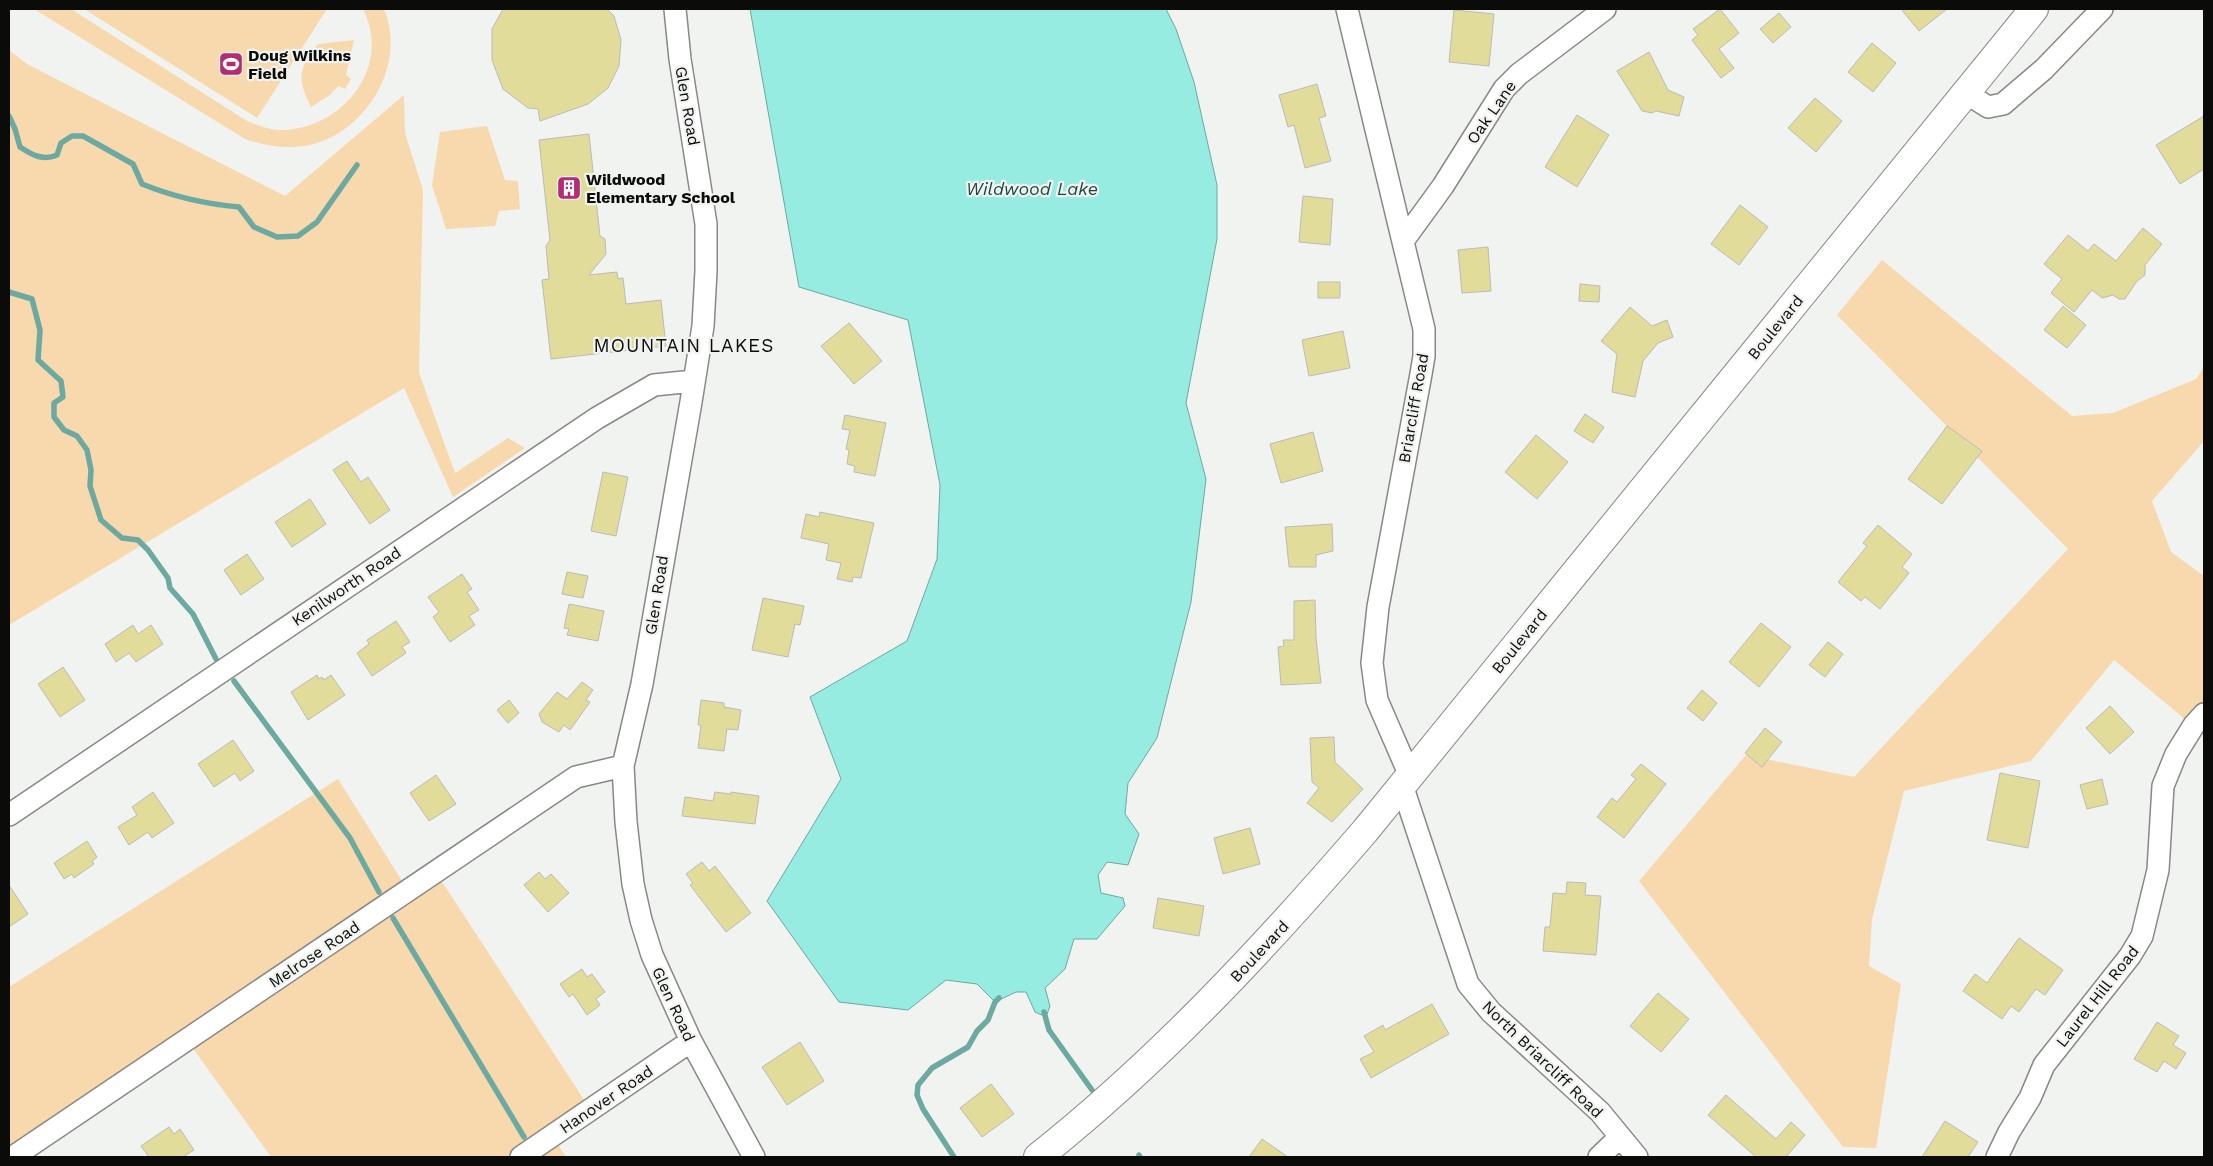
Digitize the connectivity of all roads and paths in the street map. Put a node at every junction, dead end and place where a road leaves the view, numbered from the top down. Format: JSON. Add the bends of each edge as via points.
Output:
{"nodes":[{"id":1,"x":675,"y":9,"type":"edge"},
{"id":2,"x":1347,"y":9,"type":"edge"},
{"id":3,"x":1605,"y":9,"type":"edge"},
{"id":4,"x":2034,"y":9,"type":"edge"},
{"id":5,"x":2102,"y":9,"type":"edge"},
{"id":6,"x":1966,"y":93,"type":"junction"},
{"id":7,"x":1403,"y":241,"type":"junction"},
{"id":8,"x":694,"y":381,"type":"junction"},
{"id":9,"x":2204,"y":714,"type":"edge"},
{"id":10,"x":623,"y":766,"type":"junction"},
{"id":11,"x":1406,"y":781,"type":"junction"},
{"id":12,"x":9,"y":816,"type":"edge"},
{"id":13,"x":691,"y":1041,"type":"junction"},
{"id":14,"x":1620,"y":1137,"type":"junction"},
{"id":15,"x":13,"y":1157,"type":"edge"},
{"id":16,"x":521,"y":1157,"type":"edge"},
{"id":17,"x":754,"y":1157,"type":"edge"},
{"id":18,"x":1038,"y":1157,"type":"edge"},
{"id":19,"x":1599,"y":1157,"type":"edge"},
{"id":20,"x":1637,"y":1157,"type":"edge"},
{"id":21,"x":1997,"y":1157,"type":"edge"}],
"edges":[{"from":1,"to":8,"type":"street","name":"Glen Road","via":[[706,224],[703,326]]},
{"from":2,"to":7,"type":"street","name":"Briarcliff Road"},
{"from":3,"to":7,"type":"street","name":"Oak Lane","via":[[1504,89],[1443,186]]},
{"from":4,"to":6,"type":"main road","name":"Boulevard"},
{"from":5,"to":6,"type":"street","via":[[2044,69],[2003,104],[1988,107]]},
{"from":6,"to":11,"type":"main road","name":"Boulevard"},
{"from":7,"to":11,"type":"street","name":"Briarcliff Road","via":[[1424,329],[1424,356],[1378,607],[1372,663],[1377,700]]},
{"from":8,"to":10,"type":"street","name":"Glen Road","via":[[642,684]]},
{"from":8,"to":12,"type":"street","name":"Kenilworth Road","via":[[654,385],[597,418]]},
{"from":9,"to":21,"type":"street","name":"Laurel Hill Road","via":[[2176,754],[2163,786],[2158,870],[2142,936],[2130,956],[2044,1065],[2030,1098]]},
{"from":10,"to":13,"type":"street","name":"Glen Road","via":[[633,884],[641,920],[660,974]]},
{"from":10,"to":15,"type":"street","name":"Melrose Road","via":[[576,777]]},
{"from":11,"to":14,"type":"street","name":"North Briarcliff Road","via":[[1468,984],[1491,1012],[1600,1112]]},
{"from":11,"to":18,"type":"main road","name":"Boulevard","via":[[1293,915],[1218,995],[1147,1063]]},
{"from":13,"to":16,"type":"street","name":"Hanover Road"},
{"from":13,"to":17,"type":"street","name":"Glen Road"},
{"from":14,"to":19,"type":"street"},
{"from":14,"to":20,"type":"street","name":"North Briarcliff Road"}]}
